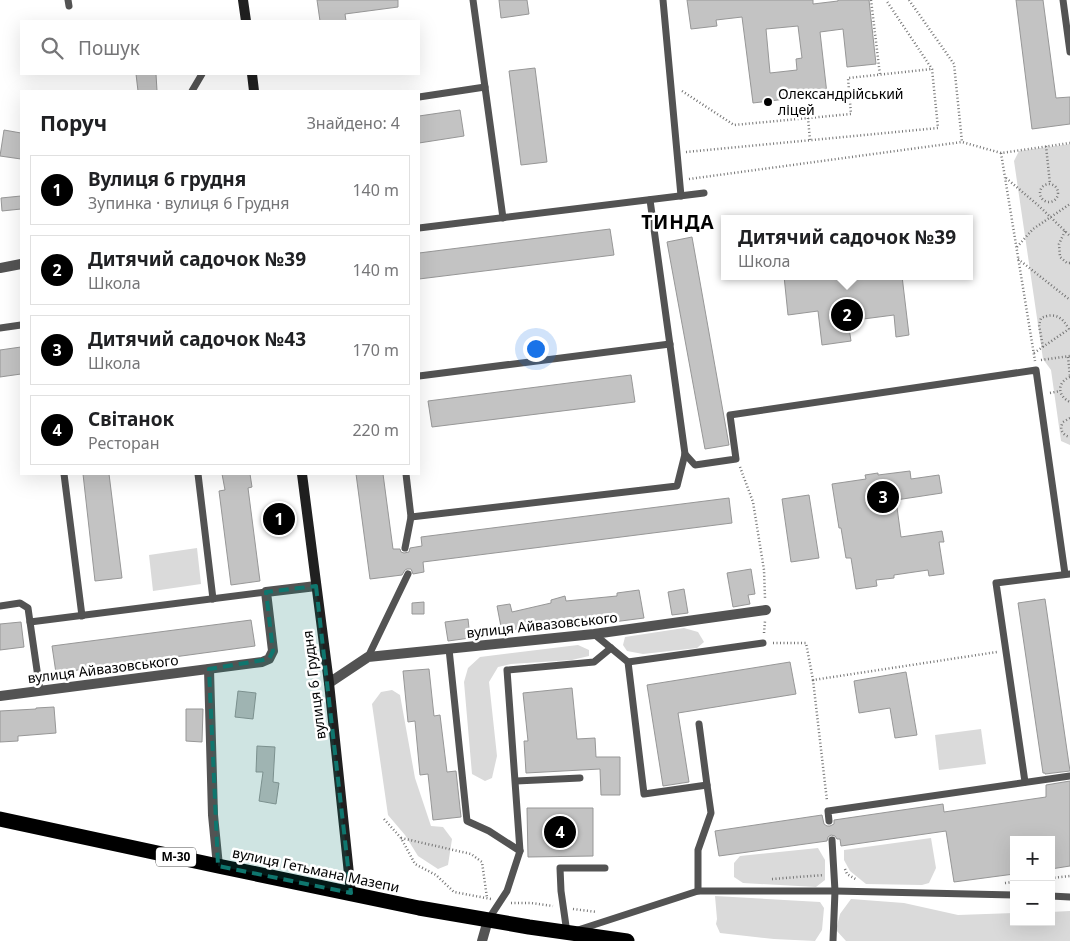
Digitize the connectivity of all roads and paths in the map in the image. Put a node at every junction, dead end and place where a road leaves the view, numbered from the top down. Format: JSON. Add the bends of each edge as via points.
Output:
{"nodes":[{"id":1,"x":243,"y":0,"type":"edge"},
{"id":2,"x":473,"y":0,"type":"edge"},
{"id":3,"x":663,"y":0,"type":"edge"},
{"id":4,"x":871,"y":0,"type":"edge"},
{"id":5,"x":886,"y":0,"type":"edge"},
{"id":6,"x":909,"y":0,"type":"edge"},
{"id":7,"x":1063,"y":0,"type":"edge"},
{"id":8,"x":246,"y":20,"type":"edge"},
{"id":9,"x":1070,"y":52,"type":"edge"},
{"id":10,"x":932,"y":69,"type":"junction"},
{"id":11,"x":880,"y":74,"type":"junction"},
{"id":12,"x":201,"y":75,"type":"edge"},
{"id":13,"x":252,"y":75,"type":"edge"},
{"id":14,"x":671,"y":83,"type":"junction"},
{"id":15,"x":485,"y":87,"type":"junction"},
{"id":16,"x":193,"y":90,"type":"edge"},
{"id":17,"x":254,"y":90,"type":"edge"},
{"id":18,"x":420,"y":97,"type":"edge"},
{"id":19,"x":808,"y":118,"type":"junction"},
{"id":20,"x":810,"y":140,"type":"junction"},
{"id":21,"x":1070,"y":143,"type":"edge"},
{"id":22,"x":1046,"y":146,"type":"junction"},
{"id":23,"x":677,"y":153,"type":"junction"},
{"id":24,"x":1001,"y":153,"type":"junction"},
{"id":25,"x":1005,"y":177,"type":"junction"},
{"id":26,"x":1050,"y":184,"type":"junction"},
{"id":27,"x":704,"y":193,"type":"dead end"},
{"id":28,"x":681,"y":196,"type":"junction"},
{"id":29,"x":650,"y":200,"type":"junction"},
{"id":30,"x":1044,"y":200,"type":"junction"},
{"id":31,"x":1070,"y":204,"type":"edge"},
{"id":32,"x":1039,"y":206,"type":"junction"},
{"id":33,"x":1050,"y":217,"type":"junction"},
{"id":34,"x":503,"y":218,"type":"junction"},
{"id":35,"x":420,"y":228,"type":"edge"},
{"id":36,"x":1065,"y":231,"type":"junction"},
{"id":37,"x":1070,"y":236,"type":"edge"},
{"id":38,"x":1016,"y":248,"type":"junction"},
{"id":39,"x":1018,"y":258,"type":"junction"},
{"id":40,"x":1070,"y":263,"type":"edge"},
{"id":41,"x":20,"y":264,"type":"edge"},
{"id":42,"x":0,"y":268,"type":"edge"},
{"id":43,"x":1070,"y":300,"type":"edge"},
{"id":44,"x":20,"y":325,"type":"edge"},
{"id":45,"x":0,"y":328,"type":"edge"},
{"id":46,"x":1069,"y":329,"type":"edge"},
{"id":47,"x":670,"y":344,"type":"junction"},
{"id":48,"x":1043,"y":347,"type":"junction"},
{"id":49,"x":1034,"y":353,"type":"junction"},
{"id":50,"x":1069,"y":357,"type":"edge"},
{"id":51,"x":420,"y":376,"type":"edge"},
{"id":52,"x":1070,"y":376,"type":"edge"},
{"id":53,"x":1070,"y":402,"type":"edge"},
{"id":54,"x":1070,"y":418,"type":"edge"},
{"id":55,"x":1070,"y":437,"type":"edge"},
{"id":56,"x":685,"y":454,"type":"junction"},
{"id":57,"x":736,"y":459,"type":"junction"},
{"id":58,"x":64,"y":475,"type":"edge"},
{"id":59,"x":198,"y":475,"type":"edge"},
{"id":60,"x":302,"y":475,"type":"edge"},
{"id":61,"x":406,"y":475,"type":"edge"},
{"id":62,"x":411,"y":517,"type":"junction"},
{"id":63,"x":405,"y":548,"type":"dead end"},
{"id":64,"x":408,"y":574,"type":"dead end"},
{"id":65,"x":1067,"y":574,"type":"edge"},
{"id":66,"x":316,"y":586,"type":"junction"},
{"id":67,"x":266,"y":592,"type":"junction"},
{"id":68,"x":213,"y":599,"type":"junction"},
{"id":69,"x":0,"y":606,"type":"edge"},
{"id":70,"x":766,"y":610,"type":"junction"},
{"id":71,"x":82,"y":616,"type":"junction"},
{"id":72,"x":30,"y":622,"type":"junction"},
{"id":73,"x":594,"y":634,"type":"junction"},
{"id":74,"x":762,"y":643,"type":"junction"},
{"id":75,"x":611,"y":648,"type":"junction"},
{"id":76,"x":449,"y":649,"type":"junction"},
{"id":77,"x":1006,"y":651,"type":"junction"},
{"id":78,"x":368,"y":657,"type":"junction"},
{"id":79,"x":628,"y":662,"type":"junction"},
{"id":80,"x":209,"y":669,"type":"junction"},
{"id":81,"x":813,"y":680,"type":"junction"},
{"id":82,"x":329,"y":683,"type":"junction"},
{"id":83,"x":40,"y":691,"type":"junction"},
{"id":84,"x":0,"y":696,"type":"edge"},
{"id":85,"x":698,"y":724,"type":"dead end"},
{"id":86,"x":1070,"y":776,"type":"edge"},
{"id":87,"x":580,"y":778,"type":"dead end"},
{"id":88,"x":516,"y":781,"type":"junction"},
{"id":89,"x":1024,"y":782,"type":"junction"},
{"id":90,"x":707,"y":785,"type":"junction"},
{"id":91,"x":828,"y":811,"type":"junction"},
{"id":92,"x":0,"y":819,"type":"edge"},
{"id":93,"x":384,"y":819,"type":"dead end"},
{"id":94,"x":829,"y":821,"type":"dead end"},
{"id":95,"x":401,"y":838,"type":"junction"},
{"id":96,"x":832,"y":840,"type":"dead end"},
{"id":97,"x":520,"y":851,"type":"junction"},
{"id":98,"x":218,"y":866,"type":"junction"},
{"id":99,"x":605,"y":868,"type":"dead end"},
{"id":100,"x":844,"y":868,"type":"dead end"},
{"id":101,"x":1070,"y":876,"type":"edge"},
{"id":102,"x":1055,"y":878,"type":"edge"},
{"id":103,"x":860,"y":882,"type":"dead end"},
{"id":104,"x":698,"y":891,"type":"junction"},
{"id":105,"x":835,"y":891,"type":"junction"},
{"id":106,"x":351,"y":893,"type":"junction"},
{"id":107,"x":1010,"y":895,"type":"edge"},
{"id":108,"x":1055,"y":896,"type":"edge"},
{"id":109,"x":1070,"y":897,"type":"edge"},
{"id":110,"x":487,"y":898,"type":"junction"},
{"id":111,"x":500,"y":902,"type":"junction"},
{"id":112,"x":531,"y":904,"type":"dead end"},
{"id":113,"x":488,"y":920,"type":"junction"},
{"id":114,"x":567,"y":933,"type":"junction"},
{"id":115,"x":482,"y":941,"type":"edge"},
{"id":116,"x":627,"y":941,"type":"edge"},
{"id":117,"x":832,"y":941,"type":"edge"}],
"edges":[{"from":1,"to":8,"type":"street"},
{"from":2,"to":15,"type":"lane"},
{"from":3,"to":14,"type":"lane"},
{"from":4,"to":11,"type":"path"},
{"from":5,"to":10,"type":"path"},
{"from":6,"to":24,"type":"path","via":[[954,64],[962,142]]},
{"from":7,"to":9,"type":"lane"},
{"from":10,"to":11,"type":"path"},
{"from":10,"to":20,"type":"path","via":[[938,128]]},
{"from":11,"to":19,"type":"path","via":[[848,78],[851,114]]},
{"from":12,"to":16,"type":"lane"},
{"from":13,"to":17,"type":"street"},
{"from":14,"to":19,"type":"path","via":[[734,125]]},
{"from":14,"to":23,"type":"lane"},
{"from":15,"to":18,"type":"lane"},
{"from":15,"to":34,"type":"lane"},
{"from":19,"to":20,"type":"path"},
{"from":20,"to":23,"type":"path"},
{"from":21,"to":22,"type":"path"},
{"from":22,"to":24,"type":"path"},
{"from":22,"to":26,"type":"path"},
{"from":23,"to":28,"type":"lane"},
{"from":24,"to":25,"type":"path"},
{"from":25,"to":32,"type":"path"},
{"from":25,"to":38,"type":"path"},
{"from":26,"to":30,"type":"path","via":[[1040,190]]},
{"from":26,"to":30,"type":"path","via":[[1058,189],[1057,198],[1050,202]]},
{"from":27,"to":28,"type":"lane"},
{"from":28,"to":29,"type":"lane"},
{"from":29,"to":34,"type":"lane"},
{"from":29,"to":47,"type":"lane"},
{"from":30,"to":32,"type":"path"},
{"from":31,"to":33,"type":"path"},
{"from":32,"to":33,"type":"path"},
{"from":33,"to":36,"type":"path"},
{"from":33,"to":38,"type":"path","via":[[1033,229]]},
{"from":34,"to":35,"type":"lane"},
{"from":36,"to":37,"type":"path"},
{"from":36,"to":40,"type":"path","via":[[1059,244],[1060,256]]},
{"from":38,"to":39,"type":"path"},
{"from":39,"to":43,"type":"path"},
{"from":39,"to":49,"type":"path"},
{"from":41,"to":42,"type":"street"},
{"from":44,"to":45,"type":"lane"},
{"from":46,"to":48,"type":"path"},
{"from":46,"to":48,"type":"path","via":[[1055,315],[1041,318],[1039,326]]},
{"from":47,"to":51,"type":"lane"},
{"from":47,"to":56,"type":"lane"},
{"from":48,"to":49,"type":"path"},
{"from":49,"to":50,"type":"path","via":[[1035,361]]},
{"from":50,"to":52,"type":"path"},
{"from":52,"to":53,"type":"path","via":[[1060,387],[1061,395]]},
{"from":54,"to":55,"type":"path","via":[[1061,427],[1062,433]]},
{"from":56,"to":57,"type":"lane","via":[[695,465]]},
{"from":56,"to":62,"type":"lane","via":[[677,486]]},
{"from":57,"to":65,"type":"lane","via":[[730,415],[1036,370]]},
{"from":57,"to":70,"type":"path","via":[[753,502],[764,570]]},
{"from":58,"to":71,"type":"lane"},
{"from":59,"to":68,"type":"lane"},
{"from":60,"to":66,"type":"street","name":"вулиця 6 Грудня"},
{"from":61,"to":62,"type":"lane"},
{"from":62,"to":63,"type":"lane"},
{"from":64,"to":78,"type":"lane"},
{"from":65,"to":77,"type":"lane","via":[[996,583]]},
{"from":66,"to":67,"type":"street"},
{"from":66,"to":82,"type":"street","name":"вулиця 6 Грудня"},
{"from":67,"to":68,"type":"lane"},
{"from":67,"to":80,"type":"street","name":"вулиця Айвазовського","via":[[273,651],[269,659]]},
{"from":68,"to":71,"type":"lane"},
{"from":69,"to":72,"type":"lane","via":[[20,603],[28,608]]},
{"from":70,"to":73,"type":"street","name":"вулиця Айвазовського"},
{"from":70,"to":74,"type":"path"},
{"from":71,"to":72,"type":"lane"},
{"from":72,"to":83,"type":"lane"},
{"from":73,"to":75,"type":"lane"},
{"from":73,"to":76,"type":"street","name":"вулиця Айвазовського"},
{"from":74,"to":79,"type":"lane"},
{"from":74,"to":81,"type":"path","via":[[806,643]]},
{"from":75,"to":79,"type":"lane"},
{"from":75,"to":88,"type":"lane","via":[[594,662],[507,670]]},
{"from":76,"to":78,"type":"street","name":"вулиця Айвазовського"},
{"from":76,"to":97,"type":"lane","via":[[467,821]]},
{"from":77,"to":81,"type":"path"},
{"from":77,"to":89,"type":"lane"},
{"from":78,"to":82,"type":"street","name":"вулиця Айвазовського"},
{"from":79,"to":90,"type":"lane","via":[[644,794]]},
{"from":80,"to":83,"type":"street","name":"вулиця Айвазовського"},
{"from":80,"to":98,"type":"street","via":[[213,815]]},
{"from":81,"to":91,"type":"path"},
{"from":82,"to":106,"type":"street","name":"вулиця 6 Грудня"},
{"from":83,"to":84,"type":"street","name":"вулиця Айвазовського"},
{"from":85,"to":90,"type":"lane"},
{"from":86,"to":89,"type":"lane"},
{"from":87,"to":88,"type":"lane"},
{"from":88,"to":97,"type":"lane"},
{"from":89,"to":91,"type":"lane"},
{"from":90,"to":104,"type":"lane","via":[[711,813],[698,850]]},
{"from":91,"to":94,"type":"lane"},
{"from":92,"to":98,"type":"highway","name":"вулиця Гетьмана Мазепи","number":"М-30"},
{"from":93,"to":95,"type":"path"},
{"from":95,"to":110,"type":"path","via":[[415,864],[436,875],[454,892]]},
{"from":95,"to":110,"type":"path","via":[[471,854],[482,862]]},
{"from":96,"to":105,"type":"lane"},
{"from":97,"to":111,"type":"lane","via":[[507,891]]},
{"from":98,"to":106,"type":"highway","name":"вулиця Гетьмана Мазепи","number":"М-30"},
{"from":99,"to":114,"type":"lane","via":[[560,868]]},
{"from":100,"to":103,"type":"path","via":[[847,874]]},
{"from":101,"to":102,"type":"path"},
{"from":104,"to":105,"type":"lane"},
{"from":104,"to":114,"type":"lane"},
{"from":105,"to":107,"type":"lane"},
{"from":105,"to":117,"type":"lane"},
{"from":106,"to":113,"type":"highway","name":"вулиця Гетьмана Мазепи","number":"М-30"},
{"from":108,"to":109,"type":"lane"},
{"from":110,"to":111,"type":"path"},
{"from":111,"to":112,"type":"path"},
{"from":111,"to":113,"type":"lane"},
{"from":113,"to":114,"type":"highway","name":"вулиця Гетьмана Мазепи","number":"М-30"},
{"from":113,"to":115,"type":"street"},
{"from":114,"to":116,"type":"highway","name":"вулиця Гетьмана Мазепи","number":"М-30"}]}
